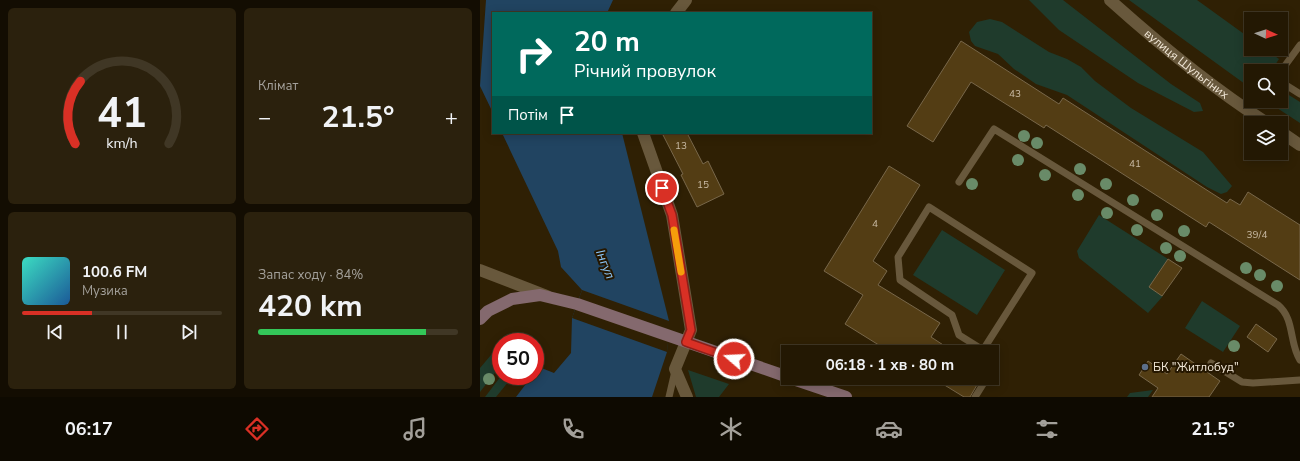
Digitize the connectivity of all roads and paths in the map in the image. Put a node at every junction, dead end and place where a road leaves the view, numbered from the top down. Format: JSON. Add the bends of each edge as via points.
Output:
{"nodes":[{"id":1,"x":686,"y":0,"type":"edge"},
{"id":2,"x":1110,"y":0,"type":"edge"},
{"id":3,"x":677,"y":12,"type":"edge"},
{"id":4,"x":1300,"y":45,"type":"edge"},
{"id":5,"x":1286,"y":64,"type":"edge"},
{"id":6,"x":1288,"y":86,"type":"edge"},
{"id":7,"x":1300,"y":94,"type":"edge"},
{"id":8,"x":1244,"y":100,"type":"edge"},
{"id":9,"x":1254,"y":108,"type":"edge"},
{"id":10,"x":1261,"y":116,"type":"edge"},
{"id":11,"x":644,"y":134,"type":"edge"},
{"id":12,"x":1288,"y":137,"type":"edge"},
{"id":13,"x":1300,"y":145,"type":"edge"},
{"id":14,"x":959,"y":182,"type":"dead end"},
{"id":15,"x":480,"y":270,"type":"edge"},
{"id":16,"x":548,"y":297,"type":"junction"},
{"id":17,"x":480,"y":319,"type":"edge"},
{"id":18,"x":686,"y":342,"type":"junction"},
{"id":19,"x":985,"y":351,"type":"edge"},
{"id":20,"x":1300,"y":360,"type":"edge"},
{"id":21,"x":1211,"y":363,"type":"dead end"},
{"id":22,"x":675,"y":369,"type":"junction"},
{"id":23,"x":781,"y":375,"type":"edge"},
{"id":24,"x":1300,"y":380,"type":"edge"},
{"id":25,"x":810,"y":385,"type":"edge"},
{"id":26,"x":983,"y":385,"type":"edge"},
{"id":27,"x":669,"y":397,"type":"edge"},
{"id":28,"x":687,"y":397,"type":"edge"},
{"id":29,"x":846,"y":397,"type":"edge"},
{"id":30,"x":975,"y":397,"type":"edge"}],
"edges":[{"from":1,"to":3,"type":"street"},
{"from":2,"to":8,"type":"street","name":"вулиця Шульгіних","via":[[1141,28]]},
{"from":4,"to":5,"type":"lane"},
{"from":6,"to":7,"type":"lane"},
{"from":9,"to":10,"type":"street","name":"вулиця Шульгіних"},
{"from":11,"to":18,"type":"street","via":[[672,215],[691,330]]},
{"from":12,"to":13,"type":"street"},
{"from":14,"to":20,"type":"lane","via":[[994,129],[1278,305],[1287,315],[1294,349]]},
{"from":15,"to":16,"type":"street"},
{"from":16,"to":17,"type":"main road","via":[[530,295],[512,299],[488,311]]},
{"from":16,"to":18,"type":"main road","via":[[577,304]]},
{"from":18,"to":22,"type":"street"},
{"from":18,"to":23,"type":"main road"},
{"from":19,"to":19,"type":"lane","via":[[1032,273],[929,207],[898,257],[900,280],[952,315],[959,335]]},
{"from":21,"to":24,"type":"lane","via":[[1242,382]]},
{"from":22,"to":27,"type":"lane"},
{"from":22,"to":28,"type":"street"},
{"from":25,"to":29,"type":"main road"},
{"from":26,"to":30,"type":"lane"}]}
